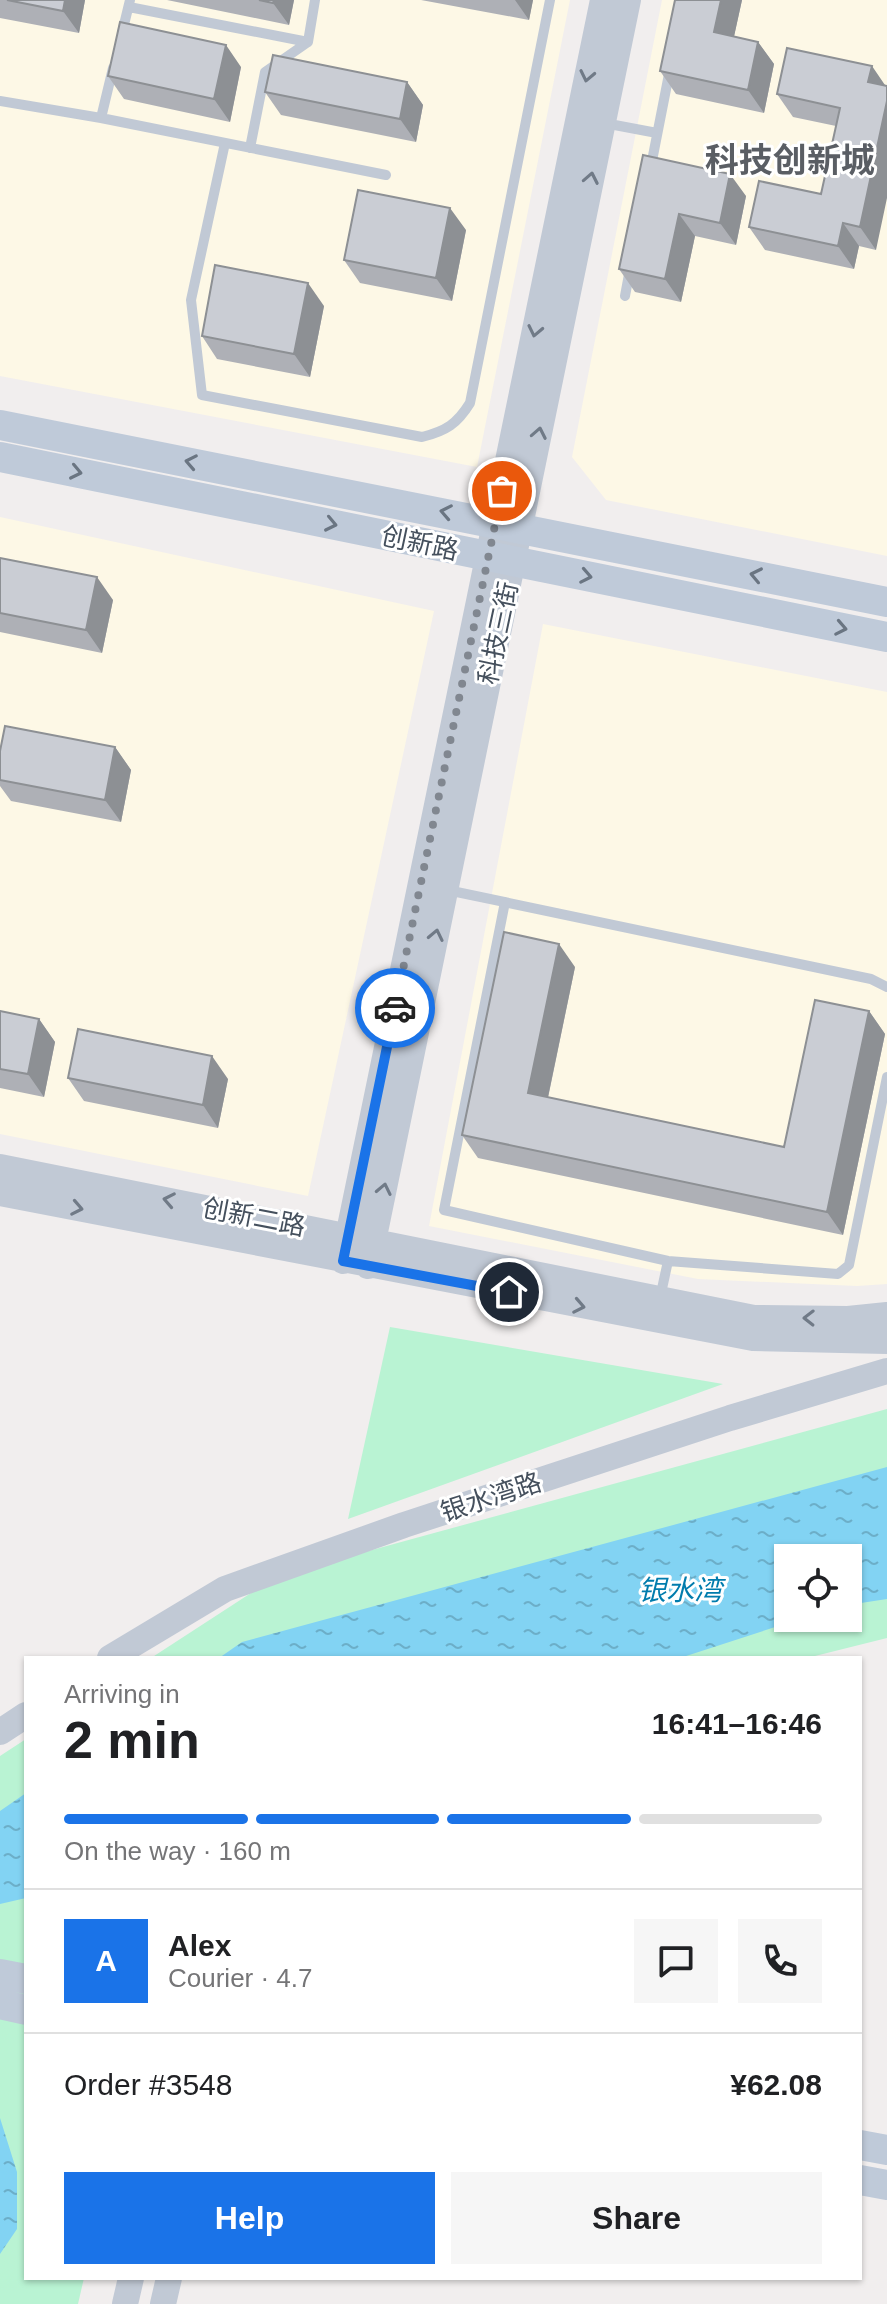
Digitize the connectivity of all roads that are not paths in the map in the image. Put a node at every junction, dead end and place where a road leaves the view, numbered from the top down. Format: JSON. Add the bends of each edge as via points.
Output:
{"nodes":[{"id":1,"x":315,"y":0,"type":"edge"},
{"id":2,"x":550,"y":0,"type":"edge"},
{"id":3,"x":603,"y":0,"type":"edge"},
{"id":4,"x":628,"y":0,"type":"edge"},
{"id":5,"x":130,"y":3,"type":"edge"},
{"id":6,"x":308,"y":42,"type":"junction"},
{"id":7,"x":118,"y":48,"type":"edge"},
{"id":8,"x":672,"y":59,"type":"edge"},
{"id":9,"x":115,"y":62,"type":"edge"},
{"id":10,"x":0,"y":101,"type":"edge"},
{"id":11,"x":101,"y":118,"type":"junction"},
{"id":12,"x":602,"y":123,"type":"junction"},
{"id":13,"x":657,"y":133,"type":"junction"},
{"id":14,"x":225,"y":143,"type":"junction"},
{"id":15,"x":250,"y":148,"type":"junction"},
{"id":16,"x":386,"y":175,"type":"dead end"},
{"id":17,"x":648,"y":178,"type":"edge"},
{"id":18,"x":633,"y":252,"type":"edge"},
{"id":19,"x":625,"y":296,"type":"dead end"},
{"id":20,"x":0,"y":425,"type":"edge"},
{"id":21,"x":0,"y":457,"type":"edge"},
{"id":22,"x":508,"y":525,"type":"junction"},
{"id":23,"x":501,"y":559,"type":"junction"},
{"id":24,"x":887,"y":602,"type":"edge"},
{"id":25,"x":887,"y":637,"type":"edge"},
{"id":26,"x":445,"y":889,"type":"junction"},
{"id":27,"x":505,"y":902,"type":"junction"},
{"id":28,"x":887,"y":987,"type":"edge"},
{"id":29,"x":887,"y":1077,"type":"edge"},
{"id":30,"x":0,"y":1167,"type":"edge"},
{"id":31,"x":0,"y":1193,"type":"edge"},
{"id":32,"x":358,"y":1251,"type":"junction"},
{"id":33,"x":668,"y":1261,"type":"junction"},
{"id":34,"x":660,"y":1299,"type":"junction"},
{"id":35,"x":887,"y":1315,"type":"edge"},
{"id":36,"x":887,"y":1341,"type":"edge"},
{"id":37,"x":887,"y":1371,"type":"edge"},
{"id":38,"x":113,"y":1656,"type":"edge"},
{"id":39,"x":24,"y":1716,"type":"edge"},
{"id":40,"x":0,"y":1732,"type":"edge"},
{"id":41,"x":862,"y":2145,"type":"edge"},
{"id":42,"x":887,"y":2150,"type":"edge"},
{"id":43,"x":862,"y":2180,"type":"edge"},
{"id":44,"x":887,"y":2185,"type":"edge"},
{"id":45,"x":131,"y":2280,"type":"edge"},
{"id":46,"x":169,"y":2280,"type":"edge"},
{"id":47,"x":125,"y":2304,"type":"edge"},
{"id":48,"x":163,"y":2304,"type":"edge"}],
"edges":[{"from":1,"to":6,"type":"lane"},
{"from":2,"to":14,"type":"lane","via":[[470,403],[446,431],[422,437],[202,395],[191,300]]},
{"from":3,"to":22,"type":"street","name":"科技三街","one_way":true},
{"from":4,"to":12,"type":"street","name":"科技三街"},
{"from":5,"to":6,"type":"lane"},
{"from":5,"to":7,"type":"lane"},
{"from":6,"to":15,"type":"lane","via":[[265,72]]},
{"from":8,"to":13,"type":"lane"},
{"from":9,"to":11,"type":"lane"},
{"from":10,"to":11,"type":"lane"},
{"from":11,"to":14,"type":"lane"},
{"from":12,"to":13,"type":"lane"},
{"from":22,"to":12,"type":"street","name":"科技三街","one_way":true},
{"from":13,"to":17,"type":"lane"},
{"from":14,"to":15,"type":"lane"},
{"from":15,"to":16,"type":"lane"},
{"from":18,"to":19,"type":"lane"},
{"from":22,"to":20,"type":"main road","name":"创新路","one_way":true},
{"from":21,"to":23,"type":"main road","name":"创新路","one_way":true},
{"from":22,"to":23,"type":"street","name":"科技三街"},
{"from":24,"to":22,"type":"main road","name":"创新路","one_way":true},
{"from":23,"to":25,"type":"main road","name":"创新路","one_way":true},
{"from":23,"to":26,"type":"street","name":"科技三街"},
{"from":23,"to":32,"type":"street","name":"科技三街"},
{"from":26,"to":27,"type":"lane"},
{"from":32,"to":26,"type":"street","name":"科技三街","one_way":true},
{"from":27,"to":28,"type":"lane","via":[[871,979]]},
{"from":27,"to":33,"type":"lane","via":[[444,1210]]},
{"from":29,"to":33,"type":"lane","via":[[849,1265],[838,1274]]},
{"from":32,"to":30,"type":"street","name":"创新二路","one_way":true},
{"from":31,"to":32,"type":"street","name":"创新二路","one_way":true},
{"from":32,"to":34,"type":"street","name":"创新二路"},
{"from":32,"to":36,"type":"street","name":"创新二路","one_way":true,"via":[[753,1338]]},
{"from":33,"to":34,"type":"lane"},
{"from":35,"to":34,"type":"street","name":"创新二路","one_way":true,"via":[[754,1318]]},
{"from":37,"to":38,"type":"street","name":"银水湾路","via":[[716,1422],[225,1589]]},
{"from":39,"to":40,"type":"street"},
{"from":41,"to":42,"type":"main road"},
{"from":43,"to":44,"type":"main road"},
{"from":45,"to":47,"type":"street"},
{"from":46,"to":48,"type":"street"}]}
